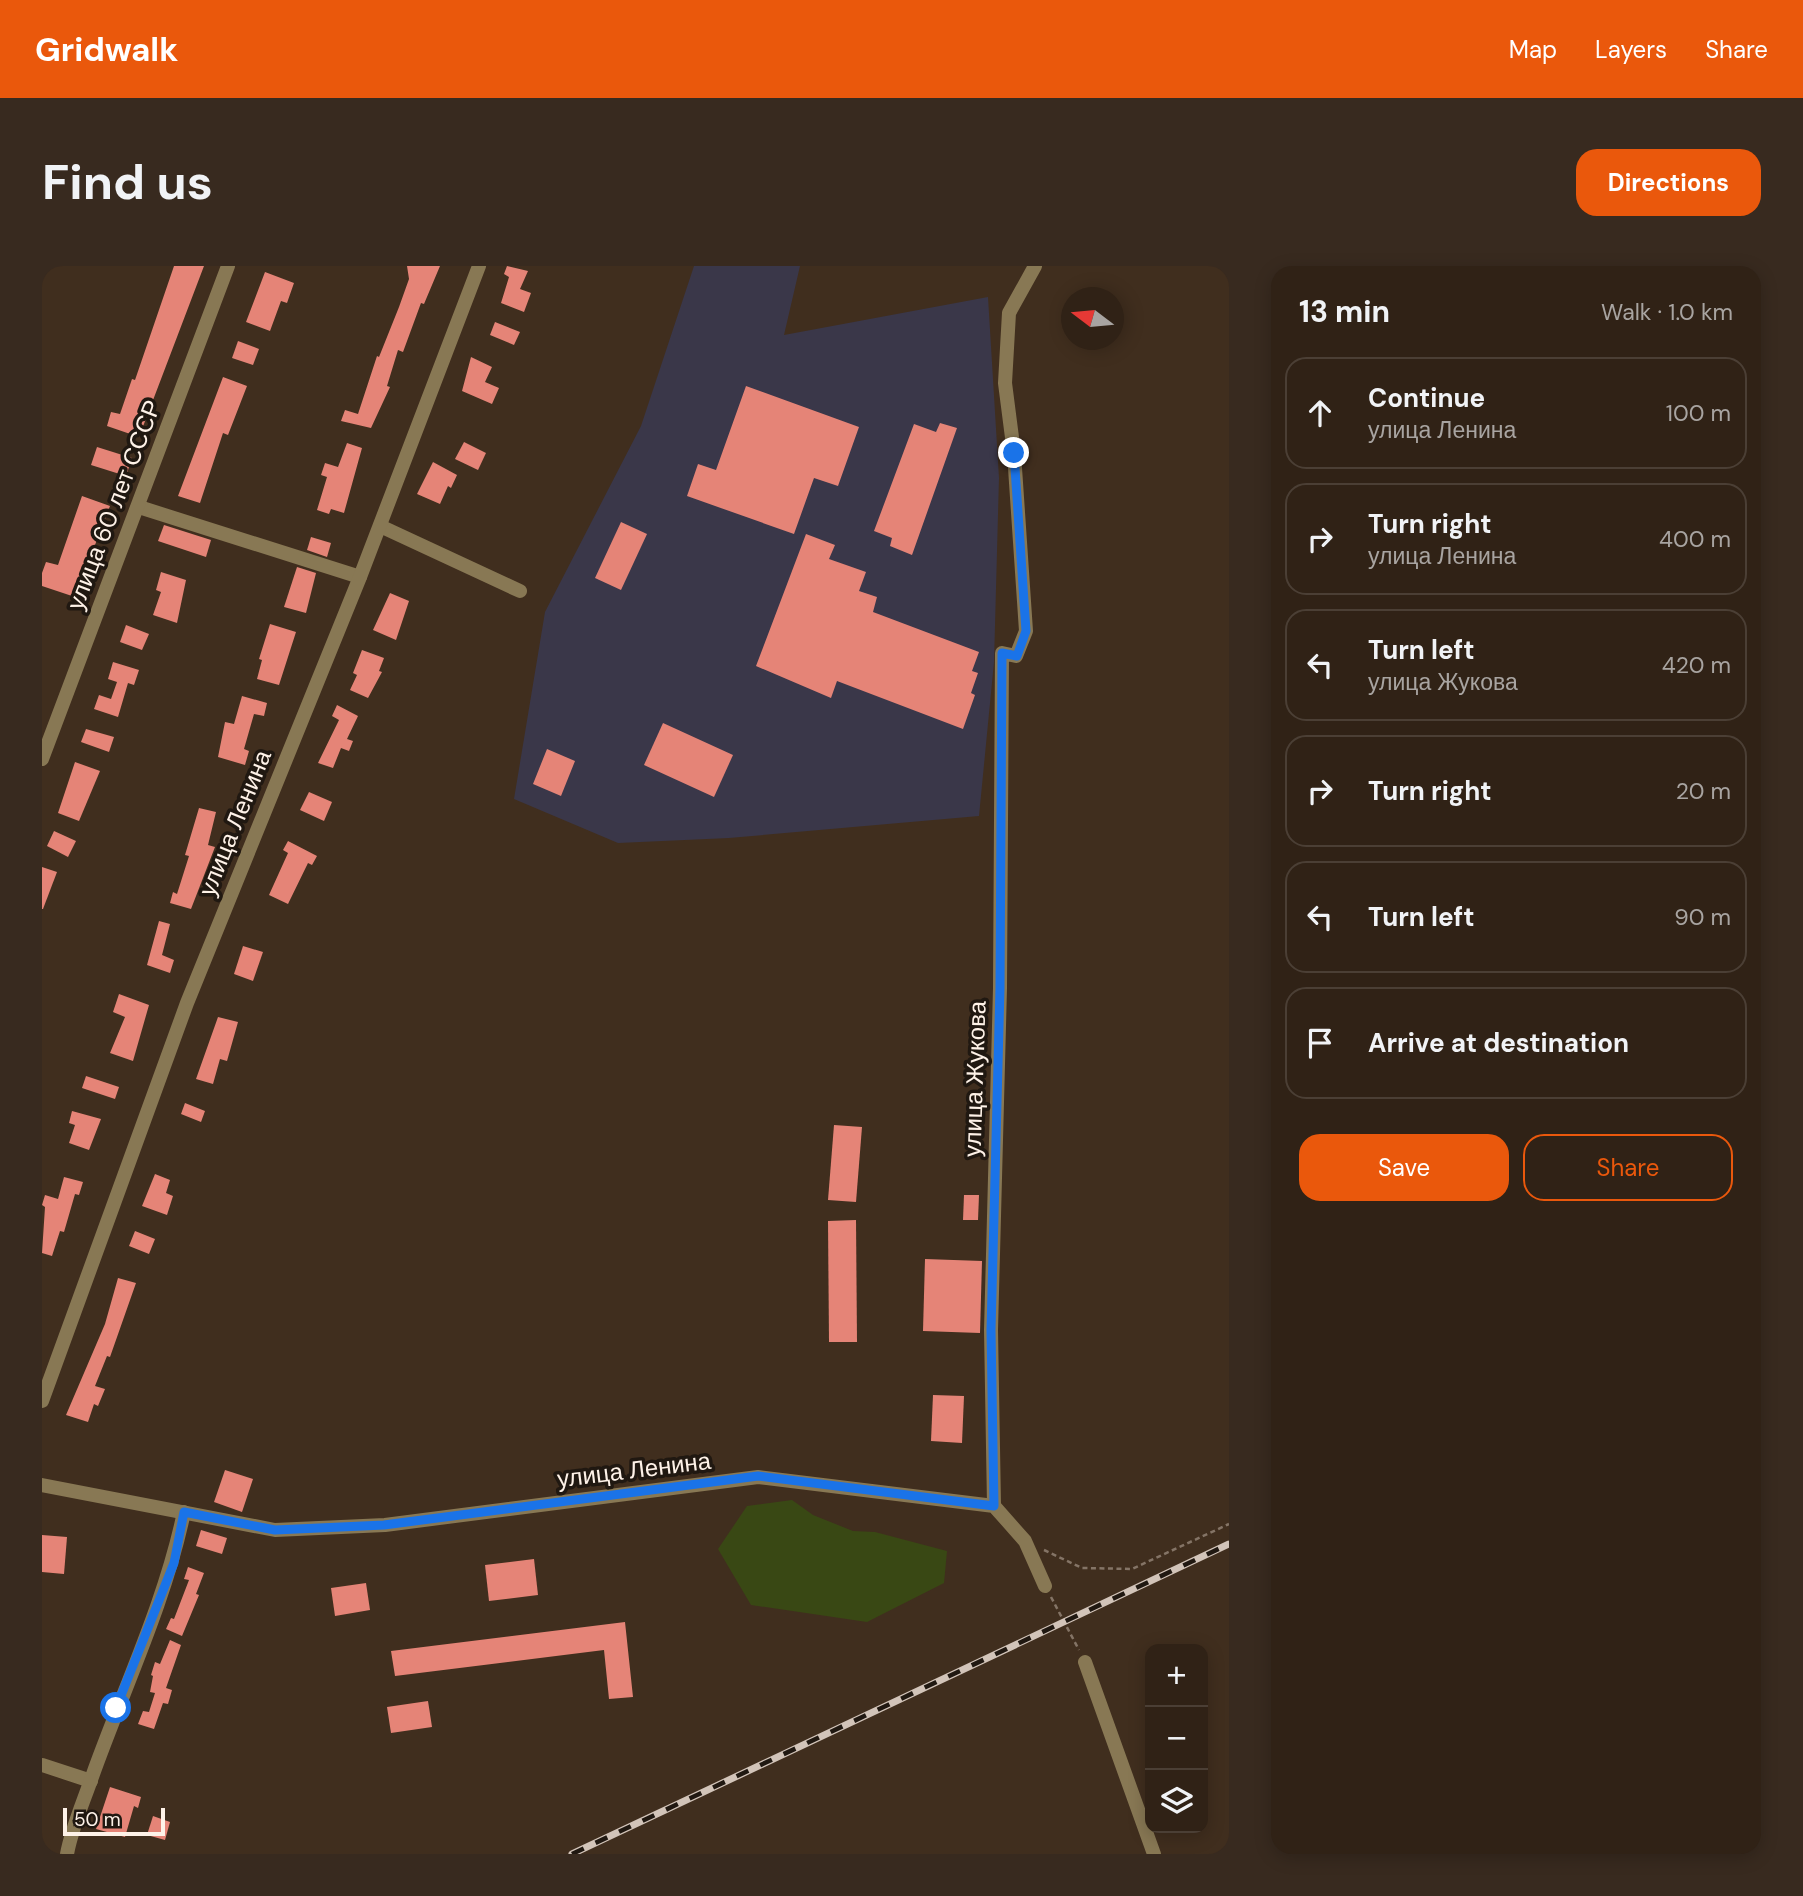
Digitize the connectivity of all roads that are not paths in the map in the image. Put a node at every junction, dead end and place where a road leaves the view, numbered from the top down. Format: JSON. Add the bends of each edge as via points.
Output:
{"nodes":[{"id":1,"x":228,"y":266,"type":"edge"},
{"id":2,"x":479,"y":266,"type":"edge"},
{"id":3,"x":1035,"y":266,"type":"edge"},
{"id":4,"x":139,"y":507,"type":"junction"},
{"id":5,"x":380,"y":526,"type":"junction"},
{"id":6,"x":360,"y":577,"type":"junction"},
{"id":7,"x":520,"y":591,"type":"dead end"},
{"id":8,"x":42,"y":759,"type":"edge"},
{"id":9,"x":42,"y":1401,"type":"edge"},
{"id":10,"x":42,"y":1485,"type":"edge"},
{"id":11,"x":994,"y":1506,"type":"junction"},
{"id":12,"x":184,"y":1512,"type":"junction"},
{"id":13,"x":1045,"y":1586,"type":"road end"},
{"id":14,"x":1085,"y":1662,"type":"road end"},
{"id":15,"x":42,"y":1765,"type":"edge"},
{"id":16,"x":91,"y":1780,"type":"junction"},
{"id":17,"x":67,"y":1854,"type":"edge"},
{"id":18,"x":1154,"y":1854,"type":"edge"}],
"edges":[{"from":1,"to":4,"type":"street","name":"улица 60 лет СССР"},
{"from":2,"to":5,"type":"street","name":"улица Ленина"},
{"from":3,"to":11,"type":"street","name":"улица Жукова","via":[[1009,313],[1005,383],[1026,631],[1017,656],[1002,653],[991,1330]]},
{"from":4,"to":6,"type":"street"},
{"from":4,"to":8,"type":"street","name":"улица 60 лет СССР"},
{"from":5,"to":6,"type":"street","name":"улица Ленина"},
{"from":5,"to":7,"type":"street"},
{"from":6,"to":9,"type":"street","name":"улица Ленина","via":[[187,1003]]},
{"from":10,"to":12,"type":"street","name":"улица Ленина"},
{"from":11,"to":12,"type":"street","name":"улица Ленина","via":[[758,1476],[384,1525],[275,1530]]},
{"from":11,"to":13,"type":"street","via":[[1026,1541]]},
{"from":12,"to":16,"type":"street","via":[[174,1563]]},
{"from":14,"to":18,"type":"street"},
{"from":15,"to":16,"type":"street"},
{"from":16,"to":17,"type":"street"}]}
